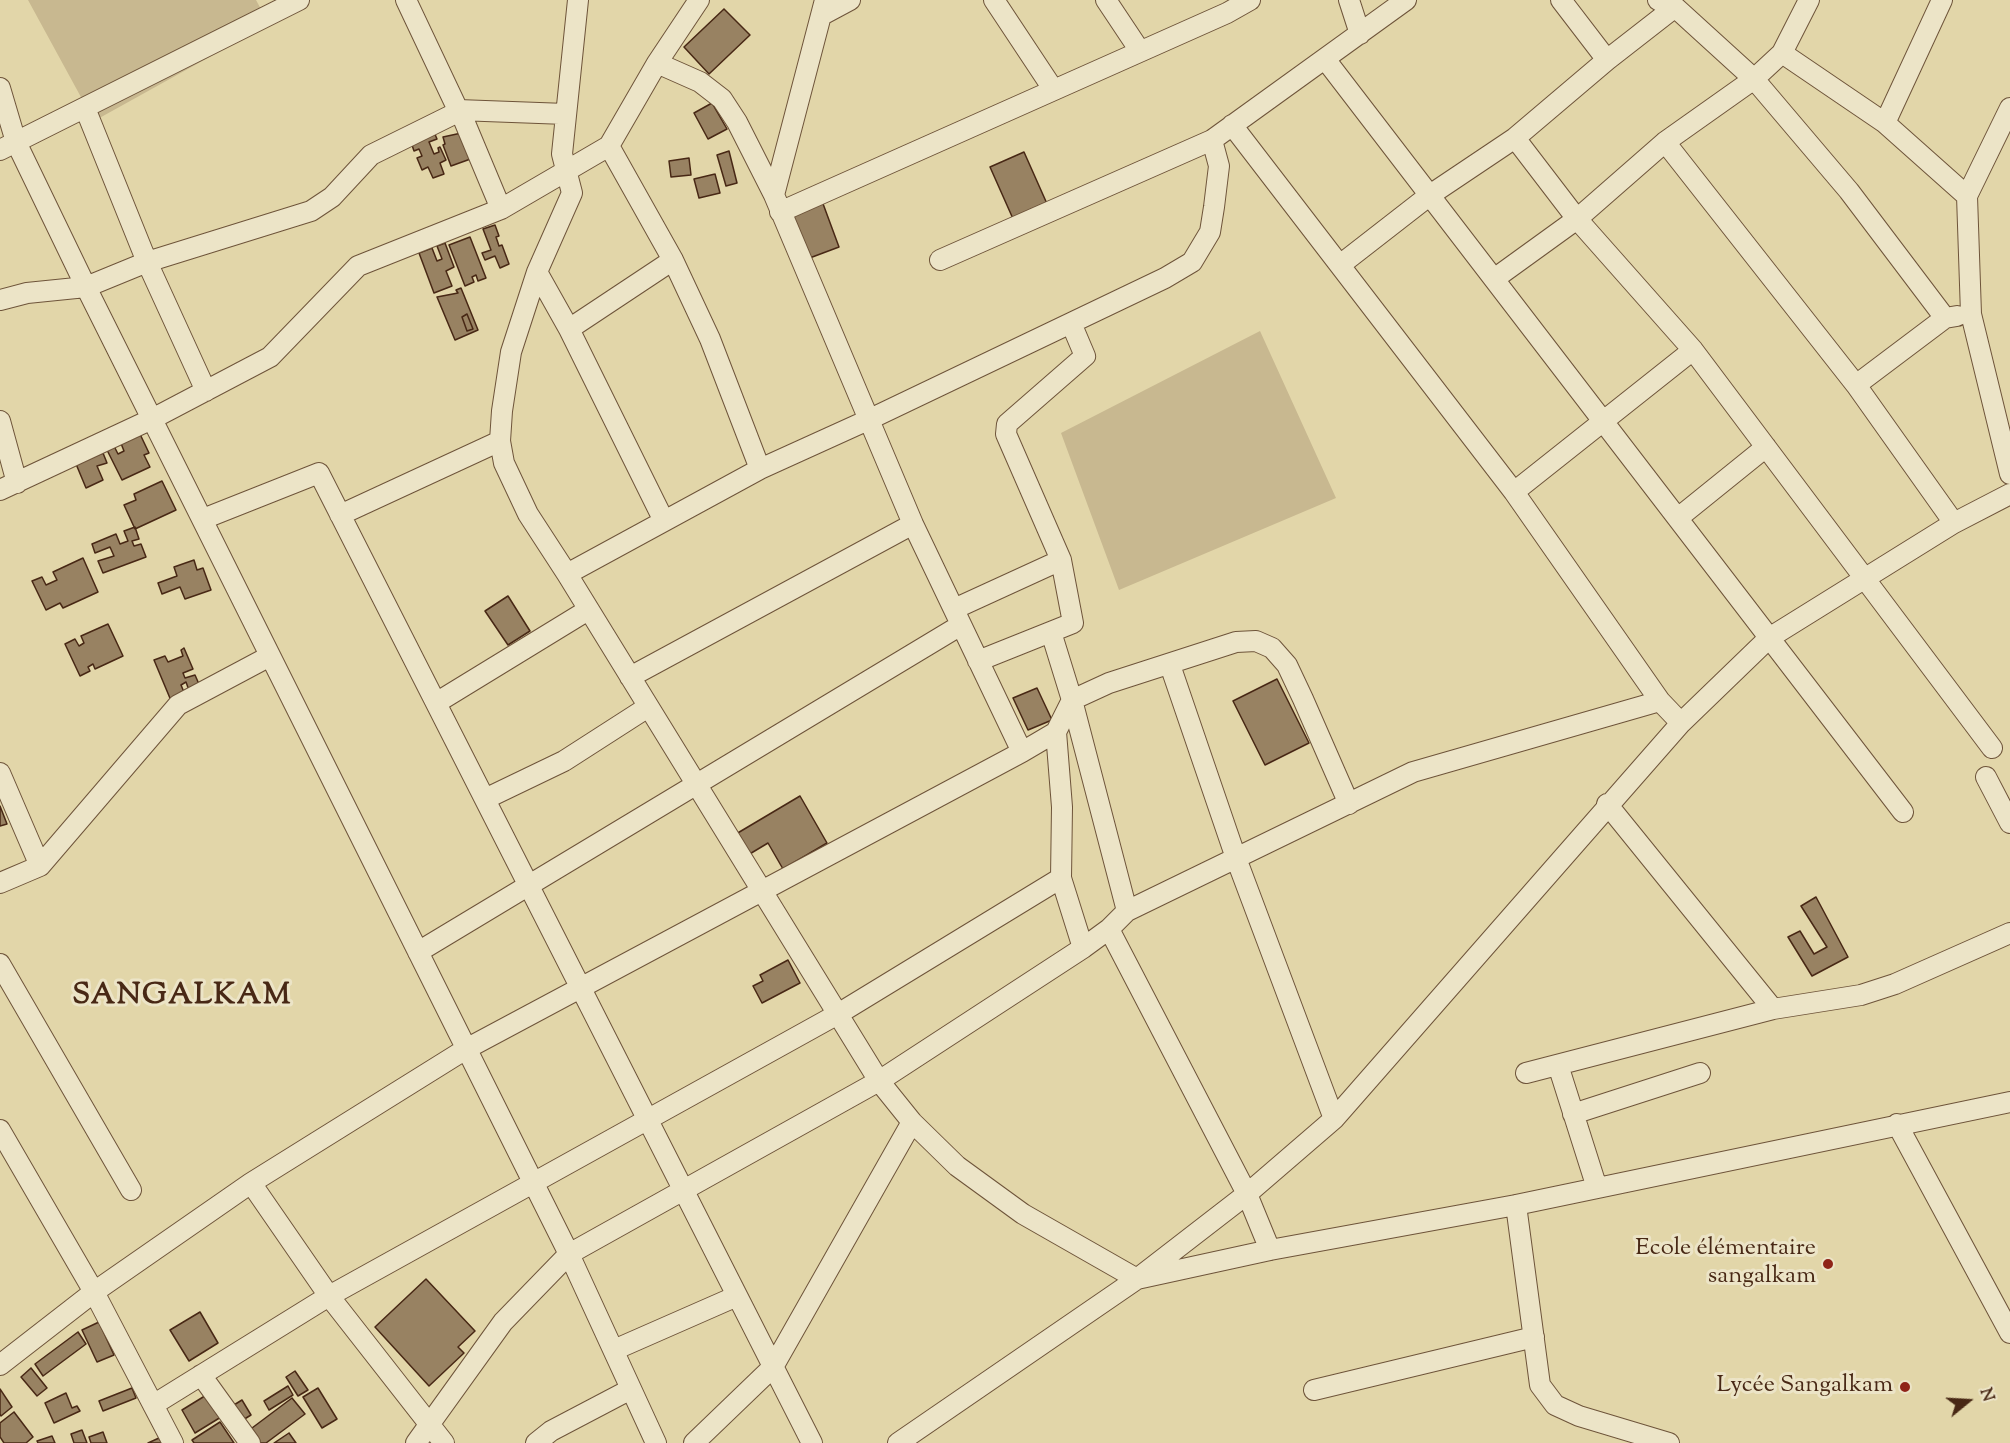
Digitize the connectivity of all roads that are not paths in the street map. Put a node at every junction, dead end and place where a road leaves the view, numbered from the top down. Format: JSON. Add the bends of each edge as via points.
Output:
{"nodes":[{"id":1,"x":299,"y":0,"type":"edge"},
{"id":2,"x":406,"y":0,"type":"edge"},
{"id":3,"x":578,"y":0,"type":"edge"},
{"id":4,"x":699,"y":0,"type":"edge"},
{"id":5,"x":850,"y":0,"type":"edge"},
{"id":6,"x":994,"y":0,"type":"edge"},
{"id":7,"x":1106,"y":0,"type":"edge"},
{"id":8,"x":1250,"y":0,"type":"edge"},
{"id":9,"x":1349,"y":0,"type":"edge"},
{"id":10,"x":1406,"y":0,"type":"edge"},
{"id":11,"x":1561,"y":0,"type":"edge"},
{"id":12,"x":1809,"y":0,"type":"edge"},
{"id":13,"x":1942,"y":0,"type":"edge"},
{"id":14,"x":278,"y":5,"type":"edge"},
{"id":15,"x":1675,"y":5,"type":"edge"},
{"id":16,"x":1223,"y":7,"type":"edge"},
{"id":17,"x":824,"y":8,"type":"edge"},
{"id":18,"x":1359,"y":34,"type":"junction"},
{"id":19,"x":1140,"y":51,"type":"junction"},
{"id":20,"x":1782,"y":53,"type":"junction"},
{"id":21,"x":1325,"y":59,"type":"junction"},
{"id":22,"x":1607,"y":60,"type":"junction"},
{"id":23,"x":657,"y":63,"type":"junction"},
{"id":24,"x":1754,"y":79,"type":"junction"},
{"id":25,"x":0,"y":88,"type":"edge"},
{"id":26,"x":1053,"y":89,"type":"junction"},
{"id":27,"x":85,"y":108,"type":"junction"},
{"id":28,"x":460,"y":111,"type":"junction"},
{"id":29,"x":2009,"y":113,"type":"edge"},
{"id":30,"x":566,"y":114,"type":"junction"},
{"id":31,"x":1885,"y":123,"type":"junction"},
{"id":32,"x":1232,"y":125,"type":"junction"},
{"id":33,"x":1515,"y":138,"type":"junction"},
{"id":34,"x":1212,"y":140,"type":"junction"},
{"id":35,"x":1665,"y":142,"type":"junction"},
{"id":36,"x":8,"y":146,"type":"edge"},
{"id":37,"x":609,"y":146,"type":"junction"},
{"id":38,"x":566,"y":171,"type":"junction"},
{"id":39,"x":1430,"y":195,"type":"junction"},
{"id":40,"x":1967,"y":196,"type":"junction"},
{"id":41,"x":777,"y":203,"type":"junction"},
{"id":42,"x":501,"y":209,"type":"junction"},
{"id":43,"x":1577,"y":219,"type":"junction"},
{"id":44,"x":673,"y":260,"type":"junction"},
{"id":45,"x":940,"y":260,"type":"dead end"},
{"id":46,"x":147,"y":262,"type":"junction"},
{"id":47,"x":1340,"y":265,"type":"junction"},
{"id":48,"x":537,"y":272,"type":"junction"},
{"id":49,"x":1494,"y":279,"type":"junction"},
{"id":50,"x":86,"y":287,"type":"junction"},
{"id":51,"x":0,"y":300,"type":"edge"},
{"id":52,"x":1971,"y":314,"type":"junction"},
{"id":53,"x":1945,"y":318,"type":"junction"},
{"id":54,"x":1071,"y":323,"type":"junction"},
{"id":55,"x":569,"y":329,"type":"junction"},
{"id":56,"x":1693,"y":350,"type":"junction"},
{"id":57,"x":1856,"y":385,"type":"junction"},
{"id":58,"x":206,"y":391,"type":"junction"},
{"id":59,"x":152,"y":419,"type":"junction"},
{"id":60,"x":868,"y":420,"type":"junction"},
{"id":61,"x":0,"y":421,"type":"edge"},
{"id":62,"x":1603,"y":421,"type":"junction"},
{"id":63,"x":500,"y":441,"type":"junction"},
{"id":64,"x":1766,"y":447,"type":"junction"},
{"id":65,"x":760,"y":469,"type":"junction"},
{"id":66,"x":2010,"y":474,"type":"edge"},
{"id":67,"x":9,"y":487,"type":"edge"},
{"id":68,"x":1514,"y":492,"type":"junction"},
{"id":69,"x":2010,"y":494,"type":"edge"},
{"id":70,"x":340,"y":514,"type":"junction"},
{"id":71,"x":1678,"y":518,"type":"junction"},
{"id":72,"x":203,"y":519,"type":"junction"},
{"id":73,"x":663,"y":519,"type":"junction"},
{"id":74,"x":1954,"y":523,"type":"junction"},
{"id":75,"x":913,"y":524,"type":"junction"},
{"id":76,"x":1061,"y":560,"type":"junction"},
{"id":77,"x":567,"y":574,"type":"junction"},
{"id":78,"x":1864,"y":578,"type":"junction"},
{"id":79,"x":588,"y":610,"type":"junction"},
{"id":80,"x":958,"y":617,"type":"junction"},
{"id":81,"x":1051,"y":632,"type":"junction"},
{"id":82,"x":1769,"y":638,"type":"junction"},
{"id":83,"x":270,"y":656,"type":"junction"},
{"id":84,"x":978,"y":661,"type":"junction"},
{"id":85,"x":1170,"y":665,"type":"junction"},
{"id":86,"x":630,"y":676,"type":"junction"},
{"id":87,"x":1072,"y":700,"type":"junction"},
{"id":88,"x":1660,"y":701,"type":"junction"},
{"id":89,"x":436,"y":703,"type":"junction"},
{"id":90,"x":648,"y":707,"type":"junction"},
{"id":91,"x":1681,"y":723,"type":"junction"},
{"id":92,"x":1056,"y":732,"type":"junction"},
{"id":93,"x":1992,"y":748,"type":"dead end"},
{"id":94,"x":1022,"y":752,"type":"junction"},
{"id":95,"x":0,"y":773,"type":"edge"},
{"id":96,"x":1986,"y":777,"type":"dead end"},
{"id":97,"x":696,"y":785,"type":"junction"},
{"id":98,"x":485,"y":799,"type":"junction"},
{"id":99,"x":1349,"y":804,"type":"junction"},
{"id":100,"x":1607,"y":804,"type":"junction"},
{"id":101,"x":1903,"y":812,"type":"dead end"},
{"id":102,"x":2010,"y":823,"type":"edge"},
{"id":103,"x":1236,"y":858,"type":"junction"},
{"id":104,"x":40,"y":866,"type":"junction"},
{"id":105,"x":1061,"y":878,"type":"junction"},
{"id":106,"x":0,"y":883,"type":"edge"},
{"id":107,"x":529,"y":886,"type":"junction"},
{"id":108,"x":762,"y":891,"type":"junction"},
{"id":109,"x":1127,"y":911,"type":"junction"},
{"id":110,"x":1109,"y":929,"type":"junction"},
{"id":111,"x":2010,"y":933,"type":"edge"},
{"id":112,"x":1083,"y":948,"type":"junction"},
{"id":113,"x":418,"y":952,"type":"junction"},
{"id":114,"x":0,"y":964,"type":"edge"},
{"id":115,"x":581,"y":988,"type":"junction"},
{"id":116,"x":1773,"y":1008,"type":"junction"},
{"id":117,"x":838,"y":1014,"type":"junction"},
{"id":118,"x":466,"y":1049,"type":"junction"},
{"id":119,"x":1558,"y":1065,"type":"junction"},
{"id":120,"x":1526,"y":1073,"type":"dead end"},
{"id":121,"x":1700,"y":1073,"type":"dead end"},
{"id":122,"x":879,"y":1081,"type":"junction"},
{"id":123,"x":2010,"y":1102,"type":"edge"},
{"id":124,"x":1573,"y":1114,"type":"junction"},
{"id":125,"x":647,"y":1119,"type":"junction"},
{"id":126,"x":1334,"y":1119,"type":"junction"},
{"id":127,"x":912,"y":1122,"type":"junction"},
{"id":128,"x":1897,"y":1124,"type":"junction"},
{"id":129,"x":2,"y":1140,"type":"edge"},
{"id":130,"x":533,"y":1183,"type":"junction"},
{"id":131,"x":251,"y":1184,"type":"junction"},
{"id":132,"x":1597,"y":1188,"type":"junction"},
{"id":133,"x":131,"y":1190,"type":"dead end"},
{"id":134,"x":684,"y":1190,"type":"junction"},
{"id":135,"x":1246,"y":1194,"type":"junction"},
{"id":136,"x":1516,"y":1205,"type":"junction"},
{"id":137,"x":1270,"y":1250,"type":"junction"},
{"id":138,"x":569,"y":1254,"type":"junction"},
{"id":139,"x":1137,"y":1280,"type":"junction"},
{"id":140,"x":94,"y":1292,"type":"junction"},
{"id":141,"x":329,"y":1296,"type":"junction"},
{"id":142,"x":737,"y":1296,"type":"junction"},
{"id":143,"x":2010,"y":1333,"type":"edge"},
{"id":144,"x":1534,"y":1337,"type":"junction"},
{"id":145,"x":614,"y":1350,"type":"junction"},
{"id":146,"x":0,"y":1364,"type":"edge"},
{"id":147,"x":773,"y":1367,"type":"junction"},
{"id":148,"x":201,"y":1375,"type":"junction"},
{"id":149,"x":631,"y":1389,"type":"junction"},
{"id":150,"x":1314,"y":1390,"type":"dead end"},
{"id":151,"x":153,"y":1405,"type":"junction"},
{"id":152,"x":430,"y":1424,"type":"junction"},
{"id":153,"x":173,"y":1443,"type":"edge"},
{"id":154,"x":250,"y":1443,"type":"edge"},
{"id":155,"x":416,"y":1443,"type":"edge"},
{"id":156,"x":444,"y":1443,"type":"edge"},
{"id":157,"x":536,"y":1443,"type":"edge"},
{"id":158,"x":656,"y":1443,"type":"edge"},
{"id":159,"x":694,"y":1443,"type":"edge"},
{"id":160,"x":812,"y":1443,"type":"edge"},
{"id":161,"x":898,"y":1443,"type":"edge"},
{"id":162,"x":1670,"y":1443,"type":"edge"}],
"edges":[{"from":1,"to":14,"type":"street"},
{"from":2,"to":28,"type":"street"},
{"from":3,"to":30,"type":"street"},
{"from":4,"to":23,"type":"street"},
{"from":5,"to":17,"type":"street"},
{"from":6,"to":26,"type":"street"},
{"from":7,"to":19,"type":"street"},
{"from":8,"to":16,"type":"street"},
{"from":9,"to":18,"type":"street"},
{"from":10,"to":18,"type":"street"},
{"from":11,"to":22,"type":"street"},
{"from":12,"to":20,"type":"street"},
{"from":13,"to":31,"type":"street"},
{"from":14,"to":27,"type":"street"},
{"from":15,"to":22,"type":"street"},
{"from":15,"to":24,"type":"street"},
{"from":16,"to":19,"type":"street"},
{"from":17,"to":41,"type":"street"},
{"from":18,"to":21,"type":"street"},
{"from":19,"to":26,"type":"street"},
{"from":20,"to":24,"type":"street"},
{"from":20,"to":31,"type":"street"},
{"from":21,"to":32,"type":"street"},
{"from":21,"to":39,"type":"street"},
{"from":22,"to":33,"type":"street"},
{"from":23,"to":37,"type":"street"},
{"from":23,"to":41,"type":"street","via":[[700,82],[722,99],[743,132]]},
{"from":24,"to":35,"type":"street"},
{"from":24,"to":53,"type":"street","via":[[1849,191]]},
{"from":25,"to":36,"type":"street"},
{"from":26,"to":41,"type":"street"},
{"from":27,"to":36,"type":"street"},
{"from":27,"to":46,"type":"street"},
{"from":28,"to":30,"type":"street"},
{"from":28,"to":42,"type":"street"},
{"from":28,"to":46,"type":"street","via":[[371,156],[332,197],[311,211]]},
{"from":29,"to":40,"type":"street"},
{"from":30,"to":38,"type":"street","via":[[562,154]]},
{"from":31,"to":40,"type":"street"},
{"from":32,"to":34,"type":"street"},
{"from":32,"to":47,"type":"street"},
{"from":33,"to":39,"type":"street"},
{"from":33,"to":43,"type":"street"},
{"from":34,"to":45,"type":"street"},
{"from":34,"to":54,"type":"street","via":[[1219,166],[1210,232],[1192,261]]},
{"from":35,"to":43,"type":"street"},
{"from":35,"to":57,"type":"street"},
{"from":36,"to":50,"type":"street"},
{"from":37,"to":38,"type":"street"},
{"from":37,"to":44,"type":"street"},
{"from":38,"to":42,"type":"street"},
{"from":38,"to":48,"type":"street","via":[[572,193]]},
{"from":39,"to":47,"type":"street"},
{"from":39,"to":49,"type":"street"},
{"from":40,"to":52,"type":"street"},
{"from":41,"to":60,"type":"street"},
{"from":42,"to":58,"type":"street","via":[[358,266],[270,357]]},
{"from":43,"to":49,"type":"street"},
{"from":43,"to":56,"type":"street"},
{"from":44,"to":55,"type":"street"},
{"from":44,"to":65,"type":"street","via":[[710,339]]},
{"from":46,"to":50,"type":"street"},
{"from":46,"to":58,"type":"street"},
{"from":47,"to":68,"type":"street"},
{"from":48,"to":55,"type":"street"},
{"from":48,"to":63,"type":"street","via":[[511,352]]},
{"from":49,"to":62,"type":"street"},
{"from":50,"to":51,"type":"street"},
{"from":50,"to":59,"type":"street"},
{"from":52,"to":53,"type":"street"},
{"from":52,"to":66,"type":"street"},
{"from":53,"to":57,"type":"street"},
{"from":54,"to":60,"type":"street"},
{"from":54,"to":76,"type":"street","via":[[1085,356],[1007,424],[1006,434]]},
{"from":55,"to":73,"type":"street"},
{"from":56,"to":62,"type":"street"},
{"from":56,"to":64,"type":"street"},
{"from":57,"to":74,"type":"street"},
{"from":58,"to":59,"type":"street"},
{"from":59,"to":67,"type":"street"},
{"from":59,"to":72,"type":"street"},
{"from":60,"to":65,"type":"street"},
{"from":60,"to":75,"type":"street"},
{"from":61,"to":67,"type":"street"},
{"from":62,"to":68,"type":"street"},
{"from":62,"to":71,"type":"street"},
{"from":63,"to":70,"type":"street"},
{"from":63,"to":77,"type":"street","via":[[504,463],[528,514]]},
{"from":64,"to":71,"type":"street"},
{"from":64,"to":78,"type":"street"},
{"from":65,"to":73,"type":"street"},
{"from":68,"to":88,"type":"street"},
{"from":69,"to":74,"type":"street"},
{"from":70,"to":72,"type":"street","via":[[319,473]]},
{"from":70,"to":89,"type":"street"},
{"from":71,"to":82,"type":"street"},
{"from":72,"to":83,"type":"street"},
{"from":73,"to":77,"type":"street"},
{"from":74,"to":78,"type":"street"},
{"from":75,"to":80,"type":"street"},
{"from":75,"to":86,"type":"street"},
{"from":76,"to":80,"type":"street"},
{"from":76,"to":81,"type":"street","via":[[1073,623]]},
{"from":77,"to":79,"type":"street"},
{"from":78,"to":82,"type":"street"},
{"from":78,"to":93,"type":"street"},
{"from":79,"to":86,"type":"street"},
{"from":79,"to":89,"type":"street"},
{"from":80,"to":84,"type":"street"},
{"from":80,"to":97,"type":"street"},
{"from":81,"to":84,"type":"street"},
{"from":81,"to":87,"type":"street"},
{"from":82,"to":91,"type":"street"},
{"from":82,"to":101,"type":"street"},
{"from":83,"to":104,"type":"street","via":[[178,705]]},
{"from":83,"to":113,"type":"street"},
{"from":84,"to":94,"type":"street"},
{"from":85,"to":87,"type":"street","via":[[1109,683]]},
{"from":85,"to":99,"type":"street","via":[[1236,642],[1256,641],[1272,648],[1287,665],[1304,699]]},
{"from":85,"to":103,"type":"street"},
{"from":86,"to":90,"type":"street"},
{"from":87,"to":92,"type":"street"},
{"from":87,"to":109,"type":"street"},
{"from":88,"to":91,"type":"street"},
{"from":88,"to":99,"type":"street","via":[[1413,772]]},
{"from":89,"to":98,"type":"street"},
{"from":90,"to":97,"type":"street"},
{"from":90,"to":98,"type":"street","via":[[564,761]]},
{"from":91,"to":100,"type":"street"},
{"from":92,"to":94,"type":"street"},
{"from":92,"to":105,"type":"street","via":[[1062,807]]},
{"from":94,"to":108,"type":"street"},
{"from":95,"to":104,"type":"street"},
{"from":96,"to":102,"type":"street"},
{"from":97,"to":107,"type":"street"},
{"from":97,"to":108,"type":"street"},
{"from":98,"to":107,"type":"street"},
{"from":99,"to":103,"type":"street"},
{"from":100,"to":116,"type":"street"},
{"from":100,"to":126,"type":"street"},
{"from":103,"to":109,"type":"street"},
{"from":103,"to":126,"type":"street"},
{"from":104,"to":106,"type":"street"},
{"from":105,"to":112,"type":"street"},
{"from":105,"to":117,"type":"street"},
{"from":107,"to":113,"type":"street"},
{"from":107,"to":115,"type":"street"},
{"from":108,"to":115,"type":"street"},
{"from":108,"to":117,"type":"street"},
{"from":109,"to":110,"type":"street"},
{"from":110,"to":112,"type":"street"},
{"from":110,"to":135,"type":"street"},
{"from":111,"to":116,"type":"street","via":[[1861,995]]},
{"from":112,"to":122,"type":"street"},
{"from":113,"to":118,"type":"street"},
{"from":114,"to":133,"type":"street"},
{"from":115,"to":118,"type":"street"},
{"from":115,"to":125,"type":"street"},
{"from":116,"to":119,"type":"street"},
{"from":117,"to":122,"type":"street"},
{"from":117,"to":125,"type":"street"},
{"from":118,"to":130,"type":"street"},
{"from":118,"to":131,"type":"street"},
{"from":119,"to":120,"type":"street"},
{"from":119,"to":124,"type":"street"},
{"from":121,"to":124,"type":"street"},
{"from":122,"to":127,"type":"street"},
{"from":122,"to":134,"type":"street"},
{"from":123,"to":128,"type":"street"},
{"from":124,"to":132,"type":"street"},
{"from":125,"to":130,"type":"street"},
{"from":125,"to":134,"type":"street"},
{"from":126,"to":135,"type":"street"},
{"from":127,"to":139,"type":"street","via":[[957,1166],[1023,1214]]},
{"from":127,"to":147,"type":"street"},
{"from":128,"to":132,"type":"street"},
{"from":128,"to":143,"type":"street"},
{"from":129,"to":140,"type":"street"},
{"from":130,"to":138,"type":"street"},
{"from":130,"to":141,"type":"street"},
{"from":131,"to":140,"type":"street"},
{"from":131,"to":141,"type":"street"},
{"from":132,"to":136,"type":"street"},
{"from":134,"to":138,"type":"street"},
{"from":134,"to":142,"type":"street"},
{"from":135,"to":137,"type":"street"},
{"from":135,"to":139,"type":"street"},
{"from":136,"to":137,"type":"street"},
{"from":136,"to":144,"type":"street"},
{"from":137,"to":139,"type":"street"},
{"from":138,"to":145,"type":"street"},
{"from":138,"to":152,"type":"street","via":[[503,1322]]},
{"from":139,"to":161,"type":"street"},
{"from":140,"to":146,"type":"street"},
{"from":140,"to":151,"type":"street"},
{"from":141,"to":148,"type":"street"},
{"from":141,"to":152,"type":"street"},
{"from":142,"to":145,"type":"street"},
{"from":142,"to":147,"type":"street"},
{"from":144,"to":150,"type":"street"},
{"from":144,"to":162,"type":"street","via":[[1540,1385],[1555,1405]]},
{"from":145,"to":149,"type":"street"},
{"from":147,"to":159,"type":"street"},
{"from":147,"to":160,"type":"street"},
{"from":148,"to":151,"type":"street"},
{"from":148,"to":154,"type":"street"},
{"from":149,"to":157,"type":"street","via":[[550,1431]]},
{"from":149,"to":158,"type":"street"},
{"from":151,"to":153,"type":"street"},
{"from":152,"to":155,"type":"street"},
{"from":152,"to":156,"type":"street"}]}
